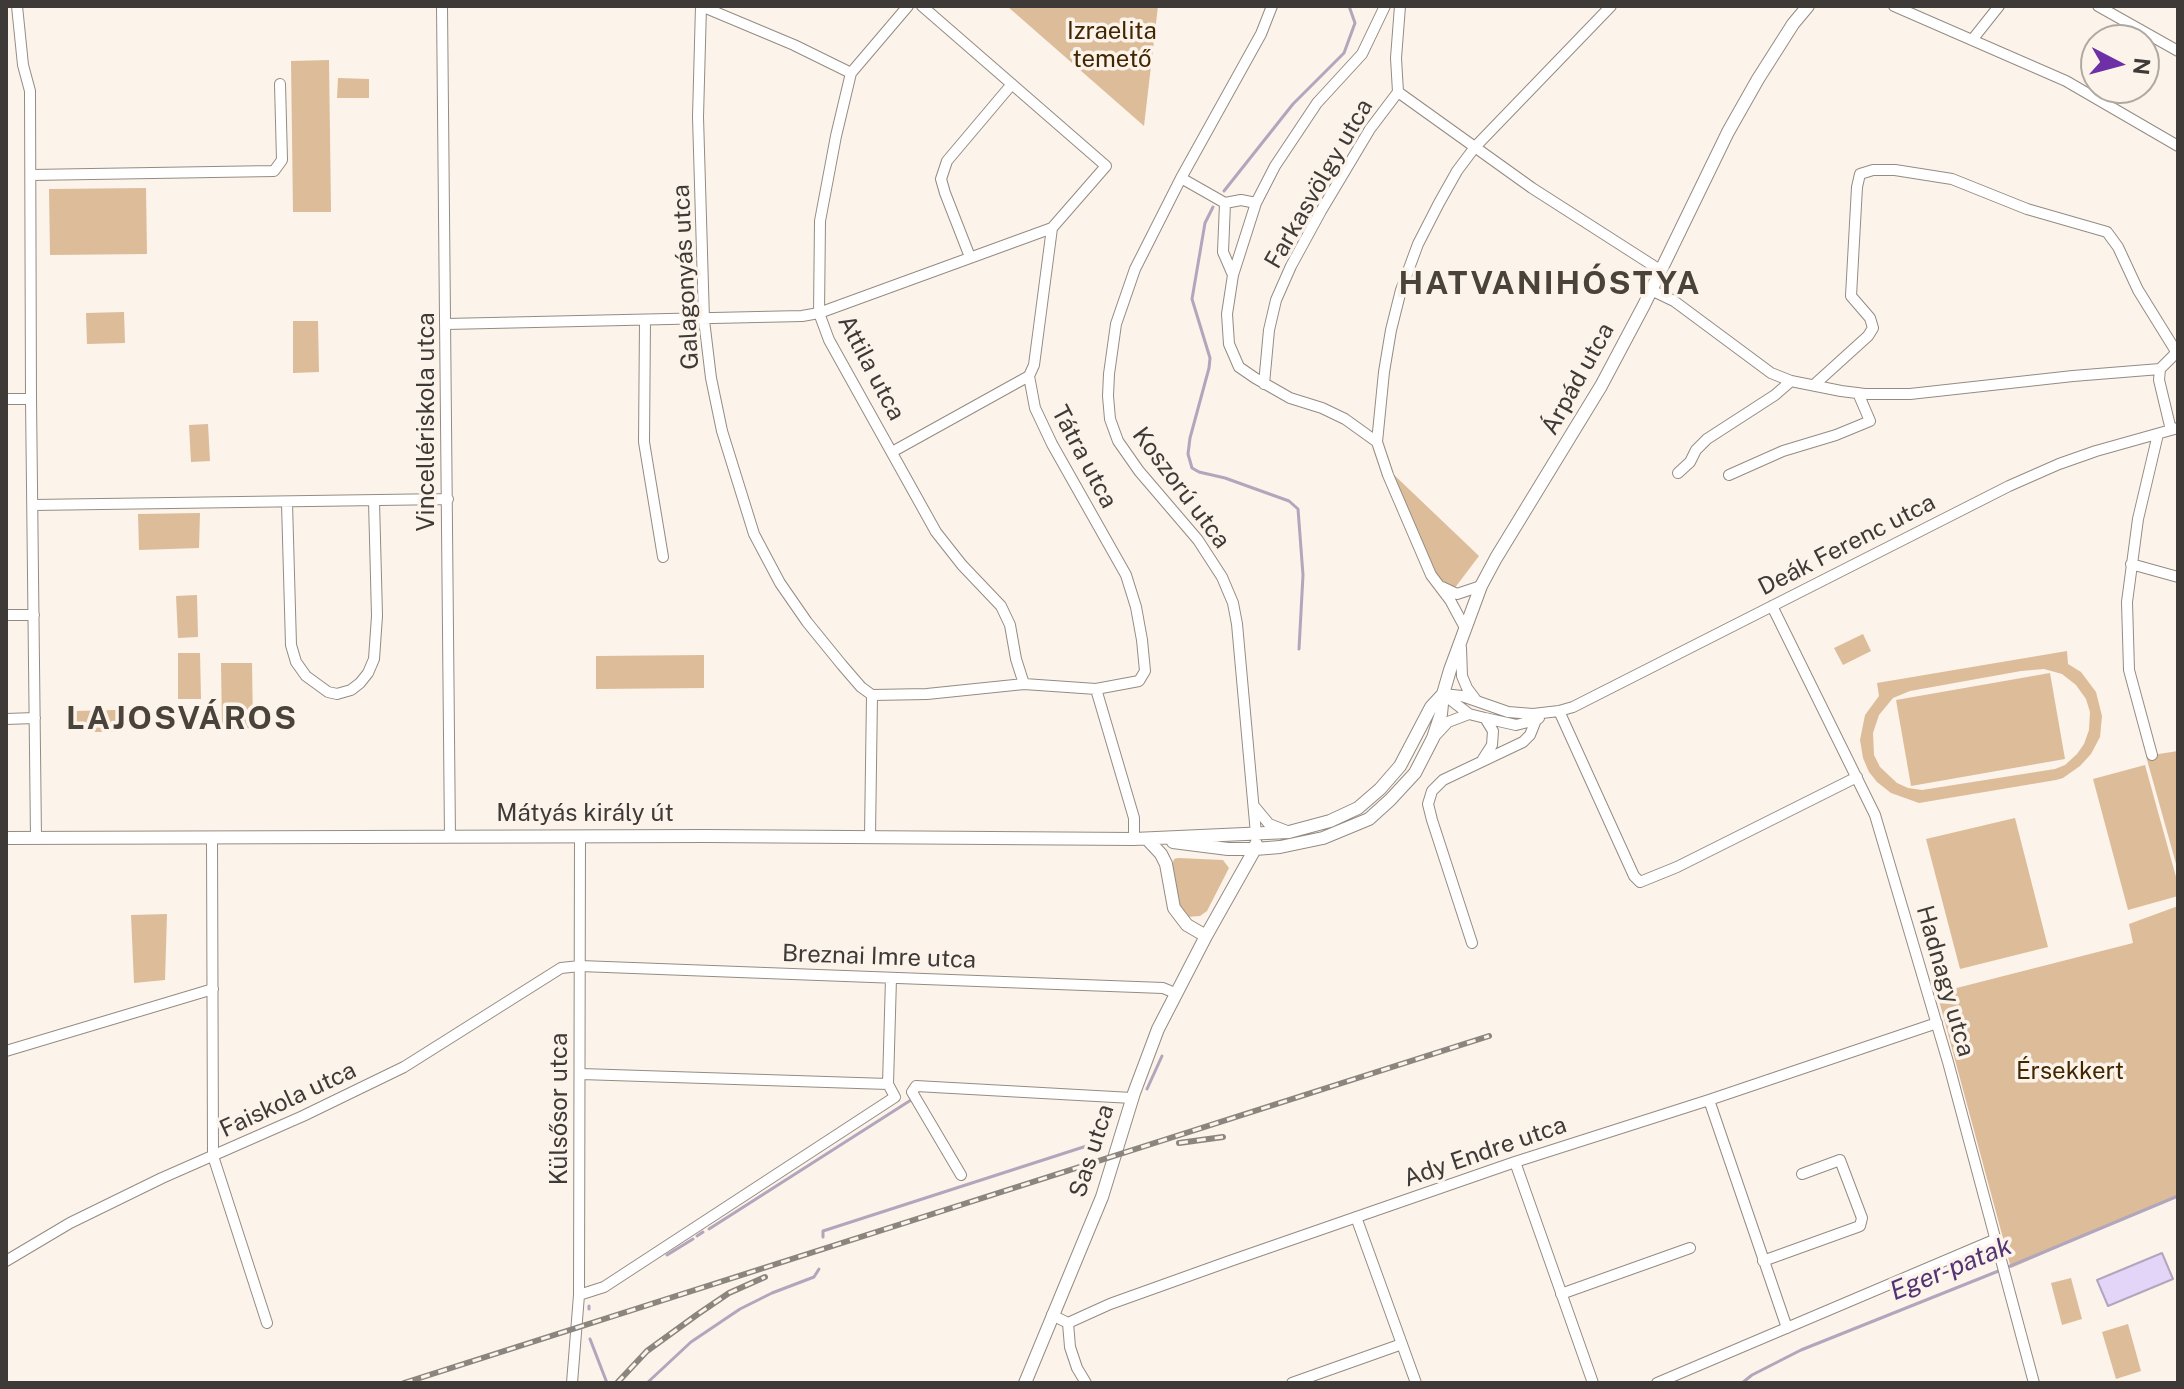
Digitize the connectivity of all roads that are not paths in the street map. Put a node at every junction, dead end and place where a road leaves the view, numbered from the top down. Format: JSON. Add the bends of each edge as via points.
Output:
{"nodes":[{"id":1,"x":17,"y":6,"type":"edge"},
{"id":2,"x":442,"y":6,"type":"edge"},
{"id":3,"x":701,"y":6,"type":"edge"},
{"id":4,"x":908,"y":6,"type":"edge"},
{"id":5,"x":922,"y":6,"type":"edge"},
{"id":6,"x":1272,"y":6,"type":"edge"},
{"id":7,"x":1385,"y":6,"type":"edge"},
{"id":8,"x":1400,"y":6,"type":"edge"},
{"id":9,"x":1611,"y":6,"type":"edge"},
{"id":10,"x":1795,"y":6,"type":"edge"},
{"id":11,"x":1808,"y":6,"type":"edge"},
{"id":12,"x":1894,"y":6,"type":"edge"},
{"id":13,"x":1999,"y":6,"type":"edge"},
{"id":14,"x":2098,"y":6,"type":"edge"},
{"id":15,"x":1793,"y":24,"type":"junction"},
{"id":16,"x":1972,"y":40,"type":"junction"},
{"id":17,"x":2178,"y":51,"type":"edge"},
{"id":18,"x":851,"y":73,"type":"junction"},
{"id":19,"x":280,"y":84,"type":"dead end"},
{"id":20,"x":1012,"y":84,"type":"junction"},
{"id":21,"x":1398,"y":92,"type":"junction"},
{"id":22,"x":2178,"y":146,"type":"edge"},
{"id":23,"x":1475,"y":147,"type":"junction"},
{"id":24,"x":31,"y":175,"type":"junction"},
{"id":25,"x":1181,"y":178,"type":"junction"},
{"id":26,"x":1225,"y":203,"type":"junction"},
{"id":27,"x":1256,"y":203,"type":"junction"},
{"id":28,"x":1052,"y":228,"type":"junction"},
{"id":29,"x":970,"y":257,"type":"junction"},
{"id":30,"x":1660,"y":270,"type":"junction"},
{"id":31,"x":1233,"y":275,"type":"junction"},
{"id":32,"x":1651,"y":290,"type":"junction"},
{"id":33,"x":819,"y":313,"type":"junction"},
{"id":34,"x":704,"y":320,"type":"junction"},
{"id":35,"x":645,"y":321,"type":"junction"},
{"id":36,"x":446,"y":324,"type":"junction"},
{"id":37,"x":2177,"y":352,"type":"edge"},
{"id":38,"x":2160,"y":369,"type":"junction"},
{"id":39,"x":1029,"y":376,"type":"junction"},
{"id":40,"x":1791,"y":381,"type":"junction"},
{"id":41,"x":1264,"y":384,"type":"junction"},
{"id":42,"x":1815,"y":384,"type":"junction"},
{"id":43,"x":1858,"y":393,"type":"junction"},
{"id":44,"x":6,"y":399,"type":"edge"},
{"id":45,"x":31,"y":399,"type":"junction"},
{"id":46,"x":2174,"y":429,"type":"edge"},
{"id":47,"x":2158,"y":434,"type":"junction"},
{"id":48,"x":1377,"y":442,"type":"junction"},
{"id":49,"x":892,"y":452,"type":"junction"},
{"id":50,"x":1678,"y":473,"type":"dead end"},
{"id":51,"x":1729,"y":475,"type":"dead end"},
{"id":52,"x":448,"y":499,"type":"junction"},
{"id":53,"x":374,"y":501,"type":"junction"},
{"id":54,"x":287,"y":503,"type":"junction"},
{"id":55,"x":33,"y":505,"type":"junction"},
{"id":56,"x":663,"y":557,"type":"dead end"},
{"id":57,"x":2131,"y":564,"type":"junction"},
{"id":58,"x":2178,"y":577,"type":"edge"},
{"id":59,"x":1440,"y":586,"type":"junction"},
{"id":60,"x":1481,"y":586,"type":"junction"},
{"id":61,"x":1772,"y":606,"type":"junction"},
{"id":62,"x":6,"y":615,"type":"edge"},
{"id":63,"x":34,"y":615,"type":"junction"},
{"id":64,"x":1463,"y":633,"type":"junction"},
{"id":65,"x":1024,"y":684,"type":"junction"},
{"id":66,"x":1096,"y":689,"type":"junction"},
{"id":67,"x":1443,"y":694,"type":"junction"},
{"id":68,"x":872,"y":695,"type":"junction"},
{"id":69,"x":1477,"y":701,"type":"junction"},
{"id":70,"x":1559,"y":711,"type":"junction"},
{"id":71,"x":1508,"y":712,"type":"junction"},
{"id":72,"x":1469,"y":714,"type":"junction"},
{"id":73,"x":1537,"y":716,"type":"junction"},
{"id":74,"x":35,"y":718,"type":"junction"},
{"id":75,"x":1485,"y":718,"type":"junction"},
{"id":76,"x":6,"y":719,"type":"edge"},
{"id":77,"x":1516,"y":725,"type":"junction"},
{"id":78,"x":1433,"y":738,"type":"junction"},
{"id":79,"x":1503,"y":750,"type":"junction"},
{"id":80,"x":2152,"y":755,"type":"dead end"},
{"id":81,"x":1481,"y":761,"type":"junction"},
{"id":82,"x":1857,"y":777,"type":"junction"},
{"id":83,"x":1254,"y":806,"type":"junction"},
{"id":84,"x":1289,"y":832,"type":"junction"},
{"id":85,"x":1256,"y":834,"type":"junction"},
{"id":86,"x":580,"y":836,"type":"junction"},
{"id":87,"x":870,"y":836,"type":"junction"},
{"id":88,"x":450,"y":837,"type":"junction"},
{"id":89,"x":6,"y":838,"type":"edge"},
{"id":90,"x":36,"y":838,"type":"junction"},
{"id":91,"x":212,"y":838,"type":"junction"},
{"id":92,"x":1141,"y":839,"type":"junction"},
{"id":93,"x":1163,"y":839,"type":"junction"},
{"id":94,"x":1181,"y":844,"type":"junction"},
{"id":95,"x":1255,"y":849,"type":"junction"},
{"id":96,"x":1166,"y":864,"type":"junction"},
{"id":97,"x":1206,"y":936,"type":"junction"},
{"id":98,"x":1472,"y":943,"type":"dead end"},
{"id":99,"x":580,"y":966,"type":"junction"},
{"id":100,"x":891,"y":978,"type":"junction"},
{"id":101,"x":213,"y":989,"type":"junction"},
{"id":102,"x":1175,"y":993,"type":"junction"},
{"id":103,"x":1937,"y":1023,"type":"junction"},
{"id":104,"x":6,"y":1051,"type":"edge"},
{"id":105,"x":581,"y":1074,"type":"junction"},
{"id":106,"x":888,"y":1084,"type":"junction"},
{"id":107,"x":1132,"y":1098,"type":"junction"},
{"id":108,"x":1709,"y":1100,"type":"junction"},
{"id":109,"x":213,"y":1156,"type":"junction"},
{"id":110,"x":1515,"y":1162,"type":"junction"},
{"id":111,"x":1802,"y":1174,"type":"dead end"},
{"id":112,"x":961,"y":1175,"type":"dead end"},
{"id":113,"x":1356,"y":1217,"type":"junction"},
{"id":114,"x":1996,"y":1239,"type":"junction"},
{"id":115,"x":1690,"y":1248,"type":"dead end"},
{"id":116,"x":6,"y":1261,"type":"edge"},
{"id":117,"x":1763,"y":1261,"type":"junction"},
{"id":118,"x":1561,"y":1294,"type":"junction"},
{"id":119,"x":579,"y":1295,"type":"junction"},
{"id":120,"x":1052,"y":1315,"type":"junction"},
{"id":121,"x":267,"y":1323,"type":"dead end"},
{"id":122,"x":1068,"y":1323,"type":"junction"},
{"id":123,"x":1787,"y":1328,"type":"junction"},
{"id":124,"x":1402,"y":1344,"type":"junction"},
{"id":125,"x":572,"y":1383,"type":"edge"},
{"id":126,"x":1025,"y":1383,"type":"edge"},
{"id":127,"x":1086,"y":1383,"type":"edge"},
{"id":128,"x":1292,"y":1383,"type":"edge"},
{"id":129,"x":1416,"y":1383,"type":"edge"},
{"id":130,"x":1593,"y":1383,"type":"edge"},
{"id":131,"x":1657,"y":1383,"type":"edge"},
{"id":132,"x":2034,"y":1383,"type":"edge"}],
"edges":[{"from":1,"to":24,"type":"street","via":[[30,91]]},
{"from":2,"to":36,"type":"street","name":"Vincellériskola utca"},
{"from":3,"to":18,"type":"street"},
{"from":3,"to":34,"type":"street","name":"Galagonyás utca","via":[[698,117]]},
{"from":4,"to":18,"type":"street","name":"Attila utca"},
{"from":5,"to":20,"type":"street"},
{"from":6,"to":25,"type":"street","name":"Koszorú utca"},
{"from":7,"to":27,"type":"street","via":[[1362,54],[1309,115]]},
{"from":8,"to":21,"type":"street","name":"Farkasvölgy utca"},
{"from":9,"to":23,"type":"street"},
{"from":10,"to":15,"type":"main road"},
{"from":11,"to":15,"type":"main road","name":"Árpád utca"},
{"from":12,"to":16,"type":"street"},
{"from":13,"to":16,"type":"street"},
{"from":14,"to":17,"type":"street"},
{"from":15,"to":30,"type":"main road","name":"Árpád utca","via":[[1728,132]]},
{"from":16,"to":22,"type":"street","via":[[2066,81]]},
{"from":18,"to":33,"type":"street","name":"Attila utca","via":[[820,221]]},
{"from":19,"to":24,"type":"street","via":[[282,160],[274,171]]},
{"from":20,"to":28,"type":"street","via":[[1106,166]]},
{"from":20,"to":29,"type":"street","via":[[947,161],[941,179]]},
{"from":21,"to":23,"type":"street"},
{"from":21,"to":41,"type":"street","name":"Farkasvölgy utca","via":[[1370,129],[1291,266],[1269,330]]},
{"from":23,"to":30,"type":"street"},
{"from":23,"to":48,"type":"street","via":[[1425,230],[1401,290],[1384,372]]},
{"from":24,"to":45,"type":"street"},
{"from":25,"to":26,"type":"street"},
{"from":25,"to":83,"type":"street","name":"Koszorú utca","via":[[1135,269],[1116,324],[1110,419],[1139,471],[1198,540],[1233,603]]},
{"from":26,"to":27,"type":"street"},
{"from":26,"to":31,"type":"street","via":[[1223,252]]},
{"from":27,"to":31,"type":"street"},
{"from":28,"to":29,"type":"street"},
{"from":28,"to":39,"type":"street","name":"Tátra utca"},
{"from":29,"to":33,"type":"street"},
{"from":30,"to":32,"type":"main road","name":"Árpád utca"},
{"from":31,"to":41,"type":"street","via":[[1229,344],[1239,367]]},
{"from":32,"to":40,"type":"street","via":[[1674,301],[1771,373]]},
{"from":32,"to":60,"type":"main road","name":"Árpád utca","via":[[1601,386]]},
{"from":33,"to":34,"type":"street"},
{"from":33,"to":49,"type":"street","name":"Attila utca"},
{"from":34,"to":35,"type":"street"},
{"from":34,"to":68,"type":"street","name":"Galagonyás utca","via":[[722,431],[754,534],[807,622]]},
{"from":35,"to":36,"type":"street"},
{"from":35,"to":56,"type":"street","via":[[644,442]]},
{"from":36,"to":52,"type":"street","name":"Vincellériskola utca"},
{"from":37,"to":38,"type":"street"},
{"from":37,"to":42,"type":"street","via":[[2107,232],[2027,209],[1952,179],[1873,170],[1860,174],[1857,187],[1851,296],[1873,328]]},
{"from":38,"to":43,"type":"street","via":[[1910,394]]},
{"from":38,"to":46,"type":"street"},
{"from":39,"to":49,"type":"street"},
{"from":39,"to":66,"type":"street","name":"Tátra utca","via":[[1035,408],[1126,575],[1136,607],[1145,671],[1139,681]]},
{"from":40,"to":42,"type":"street"},
{"from":40,"to":50,"type":"street","via":[[1707,439]]},
{"from":41,"to":48,"type":"street","via":[[1345,419]]},
{"from":42,"to":43,"type":"street"},
{"from":43,"to":51,"type":"street","via":[[1870,421]]},
{"from":44,"to":45,"type":"street"},
{"from":45,"to":55,"type":"street"},
{"from":46,"to":47,"type":"street","name":"Deák Ferenc utca"},
{"from":47,"to":57,"type":"street"},
{"from":47,"to":61,"type":"street","name":"Deák Ferenc utca","via":[[2059,464],[2009,486]]},
{"from":48,"to":59,"type":"street","via":[[1418,548]]},
{"from":49,"to":65,"type":"street","name":"Attila utca","via":[[936,532],[1001,606]]},
{"from":52,"to":53,"type":"street"},
{"from":52,"to":88,"type":"street","name":"Vincellériskola utca"},
{"from":53,"to":54,"type":"street"},
{"from":53,"to":54,"type":"street","via":[[374,659],[360,683],[337,694],[306,676],[291,645]]},
{"from":54,"to":55,"type":"street"},
{"from":55,"to":63,"type":"street"},
{"from":57,"to":58,"type":"street"},
{"from":57,"to":80,"type":"street","via":[[2129,670]]},
{"from":59,"to":60,"type":"street","via":[[1457,594]]},
{"from":59,"to":64,"type":"street","via":[[1457,611]]},
{"from":60,"to":64,"type":"main road","name":"Árpád utca"},
{"from":61,"to":70,"type":"street","name":"Deák Ferenc utca"},
{"from":61,"to":82,"type":"street","name":"Hadnagy utca"},
{"from":62,"to":63,"type":"street"},
{"from":63,"to":74,"type":"street"},
{"from":64,"to":67,"type":"main road","name":"Árpád utca"},
{"from":64,"to":69,"type":"street","via":[[1462,676]]},
{"from":65,"to":66,"type":"street"},
{"from":65,"to":68,"type":"street"},
{"from":66,"to":92,"type":"street"},
{"from":67,"to":69,"type":"street","name":"Deák Ferenc utca"},
{"from":67,"to":72,"type":"street"},
{"from":67,"to":78,"type":"main road","name":"Mátyás király út"},
{"from":67,"to":84,"type":"main road","name":"Mátyás király út","via":[[1380,789],[1358,808]]},
{"from":68,"to":87,"type":"street"},
{"from":69,"to":71,"type":"street","name":"Deák Ferenc utca"},
{"from":70,"to":73,"type":"street","name":"Deák Ferenc utca"},
{"from":70,"to":82,"type":"street","via":[[1640,882]]},
{"from":71,"to":73,"type":"street","name":"Deák Ferenc utca"},
{"from":71,"to":77,"type":"street"},
{"from":72,"to":75,"type":"street"},
{"from":72,"to":78,"type":"street","via":[[1448,722]]},
{"from":73,"to":77,"type":"street"},
{"from":73,"to":79,"type":"street","via":[[1523,742]]},
{"from":74,"to":76,"type":"street"},
{"from":74,"to":90,"type":"street"},
{"from":75,"to":77,"type":"street"},
{"from":75,"to":81,"type":"street","via":[[1493,731],[1492,745]]},
{"from":77,"to":79,"type":"street"},
{"from":78,"to":95,"type":"main road","name":"Mátyás király út","via":[[1415,773],[1369,819],[1323,838]]},
{"from":79,"to":81,"type":"street"},
{"from":81,"to":98,"type":"street","via":[[1443,780],[1428,804]]},
{"from":82,"to":103,"type":"street","name":"Hadnagy utca","via":[[1875,815]]},
{"from":83,"to":84,"type":"street","via":[[1269,824]]},
{"from":83,"to":85,"type":"street","name":"Koszorú utca"},
{"from":84,"to":85,"type":"main road","name":"Mátyás király út"},
{"from":85,"to":93,"type":"main road","name":"Mátyás király út"},
{"from":85,"to":95,"type":"main road","name":"Sas utca"},
{"from":86,"to":87,"type":"main road","name":"Mátyás király út"},
{"from":86,"to":88,"type":"main road","name":"Mátyás király út"},
{"from":86,"to":99,"type":"street","name":"Külsősor utca"},
{"from":87,"to":92,"type":"main road","name":"Mátyás király út"},
{"from":88,"to":91,"type":"main road","name":"Mátyás király út"},
{"from":89,"to":90,"type":"main road","name":"Mátyás király út"},
{"from":90,"to":91,"type":"main road","name":"Mátyás király út"},
{"from":91,"to":101,"type":"street"},
{"from":92,"to":93,"type":"main road","name":"Mátyás király út"},
{"from":92,"to":96,"type":"main road"},
{"from":93,"to":94,"type":"main road","name":"Mátyás király út"},
{"from":94,"to":95,"type":"main road","name":"Mátyás király út"},
{"from":94,"to":96,"type":"main road"},
{"from":95,"to":97,"type":"main road","name":"Sas utca"},
{"from":96,"to":97,"type":"main road","via":[[1174,908],[1187,925]]},
{"from":97,"to":102,"type":"main road","name":"Sas utca"},
{"from":99,"to":100,"type":"street","name":"Breznai Imre utca"},
{"from":99,"to":105,"type":"street","name":"Külsősor utca"},
{"from":99,"to":109,"type":"street","name":"Faiskola utca","via":[[561,968],[404,1067]]},
{"from":100,"to":102,"type":"street","name":"Breznai Imre utca","via":[[1163,988]]},
{"from":100,"to":106,"type":"street"},
{"from":101,"to":104,"type":"street"},
{"from":101,"to":109,"type":"street"},
{"from":102,"to":107,"type":"main road","name":"Sas utca"},
{"from":103,"to":108,"type":"street","name":"Ady Endre utca"},
{"from":103,"to":114,"type":"street","name":"Hadnagy utca"},
{"from":105,"to":106,"type":"street"},
{"from":105,"to":119,"type":"street","name":"Külsősor utca"},
{"from":106,"to":119,"type":"street","via":[[895,1097],[604,1287]]},
{"from":107,"to":112,"type":"street","via":[[916,1086],[912,1092]]},
{"from":107,"to":120,"type":"main road","name":"Sas utca","via":[[1102,1197]]},
{"from":108,"to":110,"type":"street","name":"Ady Endre utca"},
{"from":108,"to":117,"type":"street"},
{"from":109,"to":116,"type":"street","name":"Faiskola utca","via":[[70,1223]]},
{"from":109,"to":121,"type":"street"},
{"from":110,"to":113,"type":"street","name":"Ady Endre utca"},
{"from":110,"to":118,"type":"street"},
{"from":111,"to":117,"type":"street","via":[[1840,1160],[1862,1218],[1860,1226]]},
{"from":113,"to":122,"type":"street","name":"Ady Endre utca"},
{"from":113,"to":124,"type":"street"},
{"from":114,"to":123,"type":"street"},
{"from":114,"to":132,"type":"street","name":"Hadnagy utca"},
{"from":115,"to":118,"type":"street"},
{"from":117,"to":123,"type":"street"},
{"from":118,"to":130,"type":"street"},
{"from":119,"to":125,"type":"street","name":"Külsősor utca"},
{"from":120,"to":122,"type":"street"},
{"from":120,"to":126,"type":"main road","name":"Sas utca"},
{"from":122,"to":127,"type":"street","via":[[1070,1347]]},
{"from":123,"to":131,"type":"street"},
{"from":124,"to":128,"type":"street"},
{"from":124,"to":129,"type":"street"}]}
